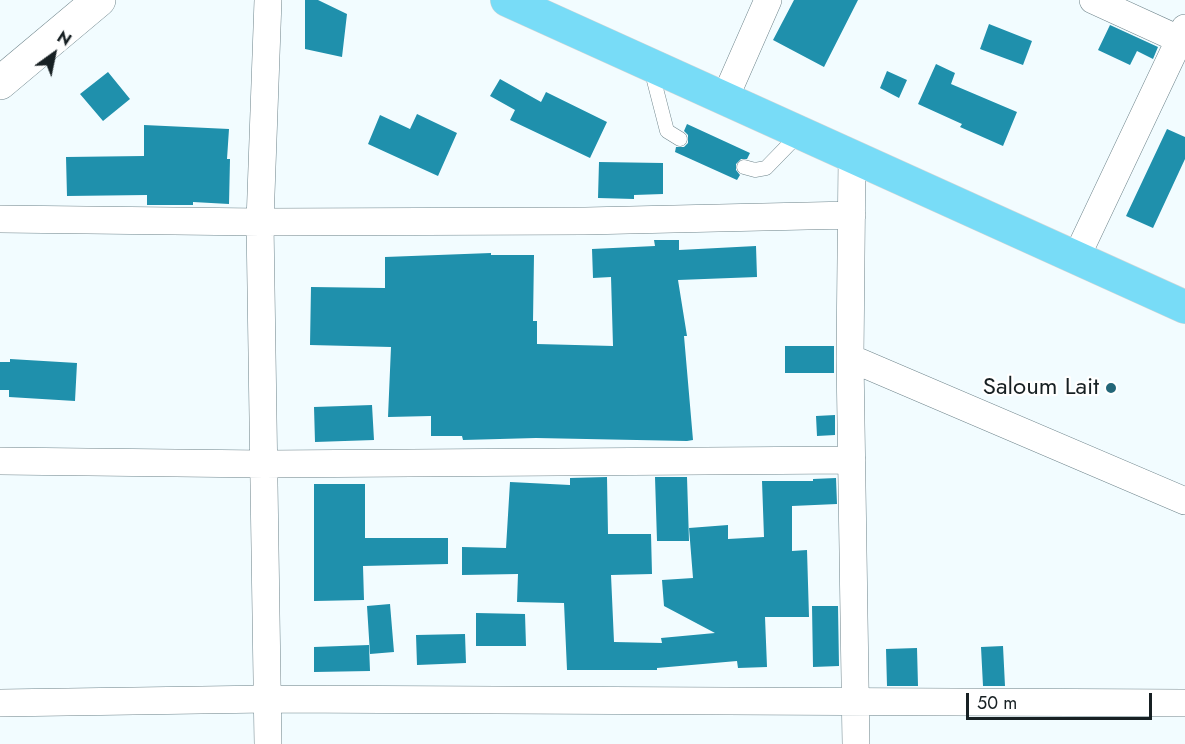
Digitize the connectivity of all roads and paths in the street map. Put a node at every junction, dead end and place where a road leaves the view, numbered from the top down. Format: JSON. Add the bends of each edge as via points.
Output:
{"nodes":[{"id":1,"x":99,"y":0,"type":"edge"},
{"id":2,"x":268,"y":0,"type":"edge"},
{"id":3,"x":507,"y":0,"type":"edge"},
{"id":4,"x":768,"y":0,"type":"edge"},
{"id":5,"x":1093,"y":0,"type":"edge"},
{"id":6,"x":1183,"y":37,"type":"edge"},
{"id":7,"x":650,"y":64,"type":"junction"},
{"id":8,"x":0,"y":83,"type":"edge"},
{"id":9,"x":725,"y":98,"type":"junction"},
{"id":10,"x":800,"y":133,"type":"junction"},
{"id":11,"x":680,"y":139,"type":"dead end"},
{"id":12,"x":852,"y":157,"type":"junction"},
{"id":13,"x":744,"y":166,"type":"dead end"},
{"id":14,"x":852,"y":215,"type":"junction"},
{"id":15,"x":0,"y":219,"type":"edge"},
{"id":16,"x":260,"y":222,"type":"junction"},
{"id":17,"x":1077,"y":258,"type":"junction"},
{"id":18,"x":1185,"y":307,"type":"edge"},
{"id":19,"x":850,"y":358,"type":"junction"},
{"id":20,"x":852,"y":460,"type":"junction"},
{"id":21,"x":0,"y":461,"type":"edge"},
{"id":22,"x":264,"y":464,"type":"junction"},
{"id":23,"x":1185,"y":501,"type":"edge"},
{"id":24,"x":268,"y":699,"type":"junction"},
{"id":25,"x":856,"y":702,"type":"junction"},
{"id":26,"x":1185,"y":703,"type":"edge"},
{"id":27,"x":0,"y":704,"type":"edge"},
{"id":28,"x":268,"y":744,"type":"edge"},
{"id":29,"x":856,"y":744,"type":"edge"}],
"edges":[{"from":1,"to":8,"type":"main road"},
{"from":2,"to":16,"type":"street"},
{"from":3,"to":7,"type":"highway"},
{"from":4,"to":9,"type":"street"},
{"from":5,"to":6,"type":"street"},
{"from":6,"to":17,"type":"street"},
{"from":7,"to":9,"type":"highway"},
{"from":7,"to":11,"type":"lane","via":[[667,130]]},
{"from":9,"to":10,"type":"highway"},
{"from":10,"to":12,"type":"highway"},
{"from":10,"to":13,"type":"lane","via":[[766,168]]},
{"from":12,"to":14,"type":"street"},
{"from":12,"to":17,"type":"highway"},
{"from":14,"to":16,"type":"street"},
{"from":14,"to":19,"type":"street"},
{"from":15,"to":16,"type":"street"},
{"from":16,"to":22,"type":"street"},
{"from":17,"to":18,"type":"highway"},
{"from":19,"to":20,"type":"street"},
{"from":19,"to":23,"type":"street"},
{"from":20,"to":22,"type":"street"},
{"from":20,"to":25,"type":"street"},
{"from":21,"to":22,"type":"street"},
{"from":22,"to":24,"type":"street"},
{"from":24,"to":25,"type":"street"},
{"from":24,"to":27,"type":"street"},
{"from":24,"to":28,"type":"street"},
{"from":25,"to":26,"type":"street"},
{"from":25,"to":29,"type":"street"}]}
